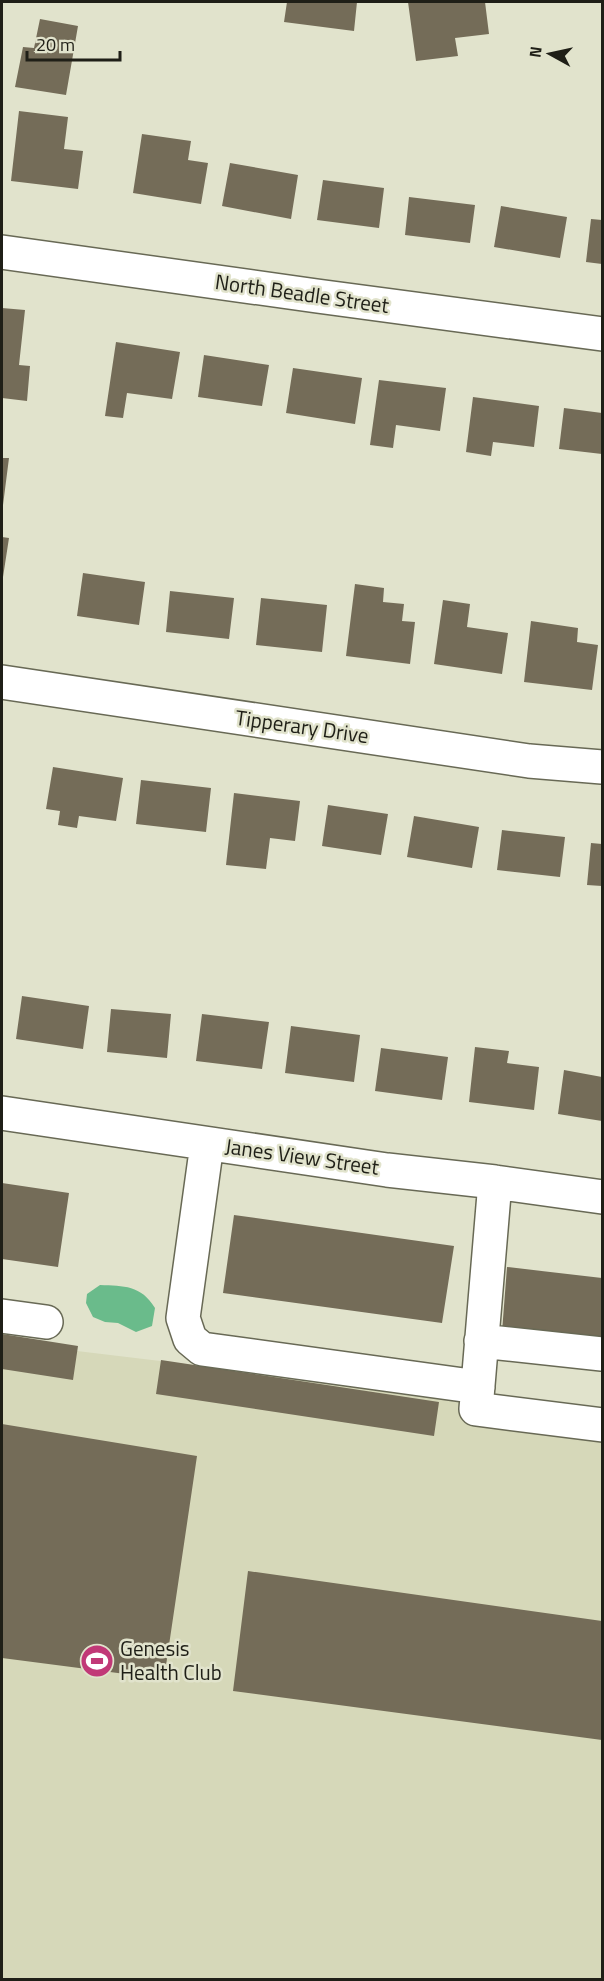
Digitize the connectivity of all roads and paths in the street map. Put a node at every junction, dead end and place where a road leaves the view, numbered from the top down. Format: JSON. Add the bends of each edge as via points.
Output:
{"nodes":[{"id":1,"x":2,"y":252,"type":"edge"},
{"id":2,"x":603,"y":334,"type":"edge"},
{"id":3,"x":2,"y":682,"type":"edge"},
{"id":4,"x":603,"y":767,"type":"edge"},
{"id":5,"x":2,"y":1113,"type":"edge"},
{"id":6,"x":207,"y":1144,"type":"junction"},
{"id":7,"x":495,"y":1182,"type":"junction"},
{"id":8,"x":603,"y":1197,"type":"edge"},
{"id":9,"x":2,"y":1316,"type":"edge"},
{"id":10,"x":46,"y":1322,"type":"dead end"},
{"id":11,"x":482,"y":1341,"type":"junction"},
{"id":12,"x":603,"y":1354,"type":"edge"},
{"id":13,"x":478,"y":1387,"type":"junction"},
{"id":14,"x":603,"y":1425,"type":"edge"}],
"edges":[{"from":1,"to":2,"type":"street","name":"North Beadle Street"},
{"from":3,"to":4,"type":"street","name":"Tipperary Drive","via":[[529,761]]},
{"from":5,"to":6,"type":"street","name":"Janes View Street"},
{"from":6,"to":7,"type":"street","name":"Janes View Street"},
{"from":6,"to":13,"type":"street","via":[[183,1318],[190,1339],[202,1349]]},
{"from":7,"to":8,"type":"street","name":"Janes View Street"},
{"from":7,"to":11,"type":"street"},
{"from":9,"to":10,"type":"street"},
{"from":11,"to":12,"type":"street"},
{"from":11,"to":13,"type":"street"},
{"from":13,"to":14,"type":"street","via":[[476,1408]]}]}
